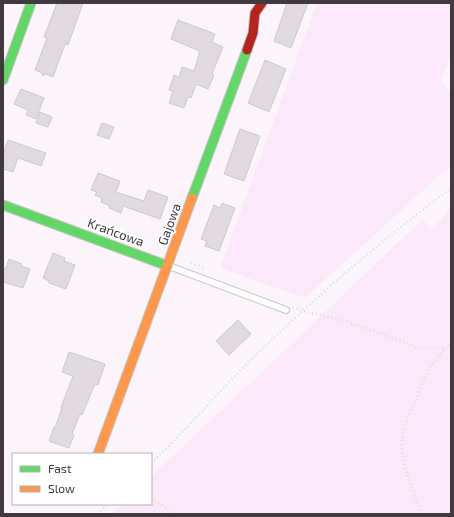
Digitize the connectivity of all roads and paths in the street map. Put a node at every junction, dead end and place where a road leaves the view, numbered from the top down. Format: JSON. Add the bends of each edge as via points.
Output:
{"nodes":[{"id":1,"x":31,"y":3,"type":"edge"},
{"id":2,"x":262,"y":3,"type":"edge"},
{"id":3,"x":3,"y":80,"type":"edge"},
{"id":4,"x":451,"y":188,"type":"edge"},
{"id":5,"x":3,"y":204,"type":"edge"},
{"id":6,"x":168,"y":266,"type":"junction"},
{"id":7,"x":286,"y":310,"type":"dead end"},
{"id":8,"x":303,"y":311,"type":"junction"},
{"id":9,"x":451,"y":343,"type":"edge"},
{"id":10,"x":445,"y":348,"type":"junction"},
{"id":11,"x":98,"y":453,"type":"edge"},
{"id":12,"x":152,"y":462,"type":"edge"},
{"id":13,"x":152,"y":500,"type":"edge"},
{"id":14,"x":108,"y":505,"type":"edge"},
{"id":15,"x":97,"y":514,"type":"edge"},
{"id":16,"x":172,"y":514,"type":"edge"},
{"id":17,"x":422,"y":514,"type":"edge"}],
"edges":[{"from":1,"to":3,"type":"street"},
{"from":2,"to":6,"type":"street","name":"Gajowa","via":[[255,13],[253,33]]},
{"from":4,"to":8,"type":"path"},
{"from":5,"to":6,"type":"street","name":"Krańcowa"},
{"from":6,"to":7,"type":"lane","name":"Krańcowa"},
{"from":6,"to":11,"type":"street","name":"Gajowa"},
{"from":8,"to":10,"type":"path","via":[[343,320],[417,348]]},
{"from":8,"to":12,"type":"path","via":[[238,373]]},
{"from":9,"to":10,"type":"path"},
{"from":10,"to":17,"type":"path","via":[[422,383],[401,441],[410,482]]},
{"from":13,"to":16,"type":"path"},
{"from":14,"to":15,"type":"path"}]}
